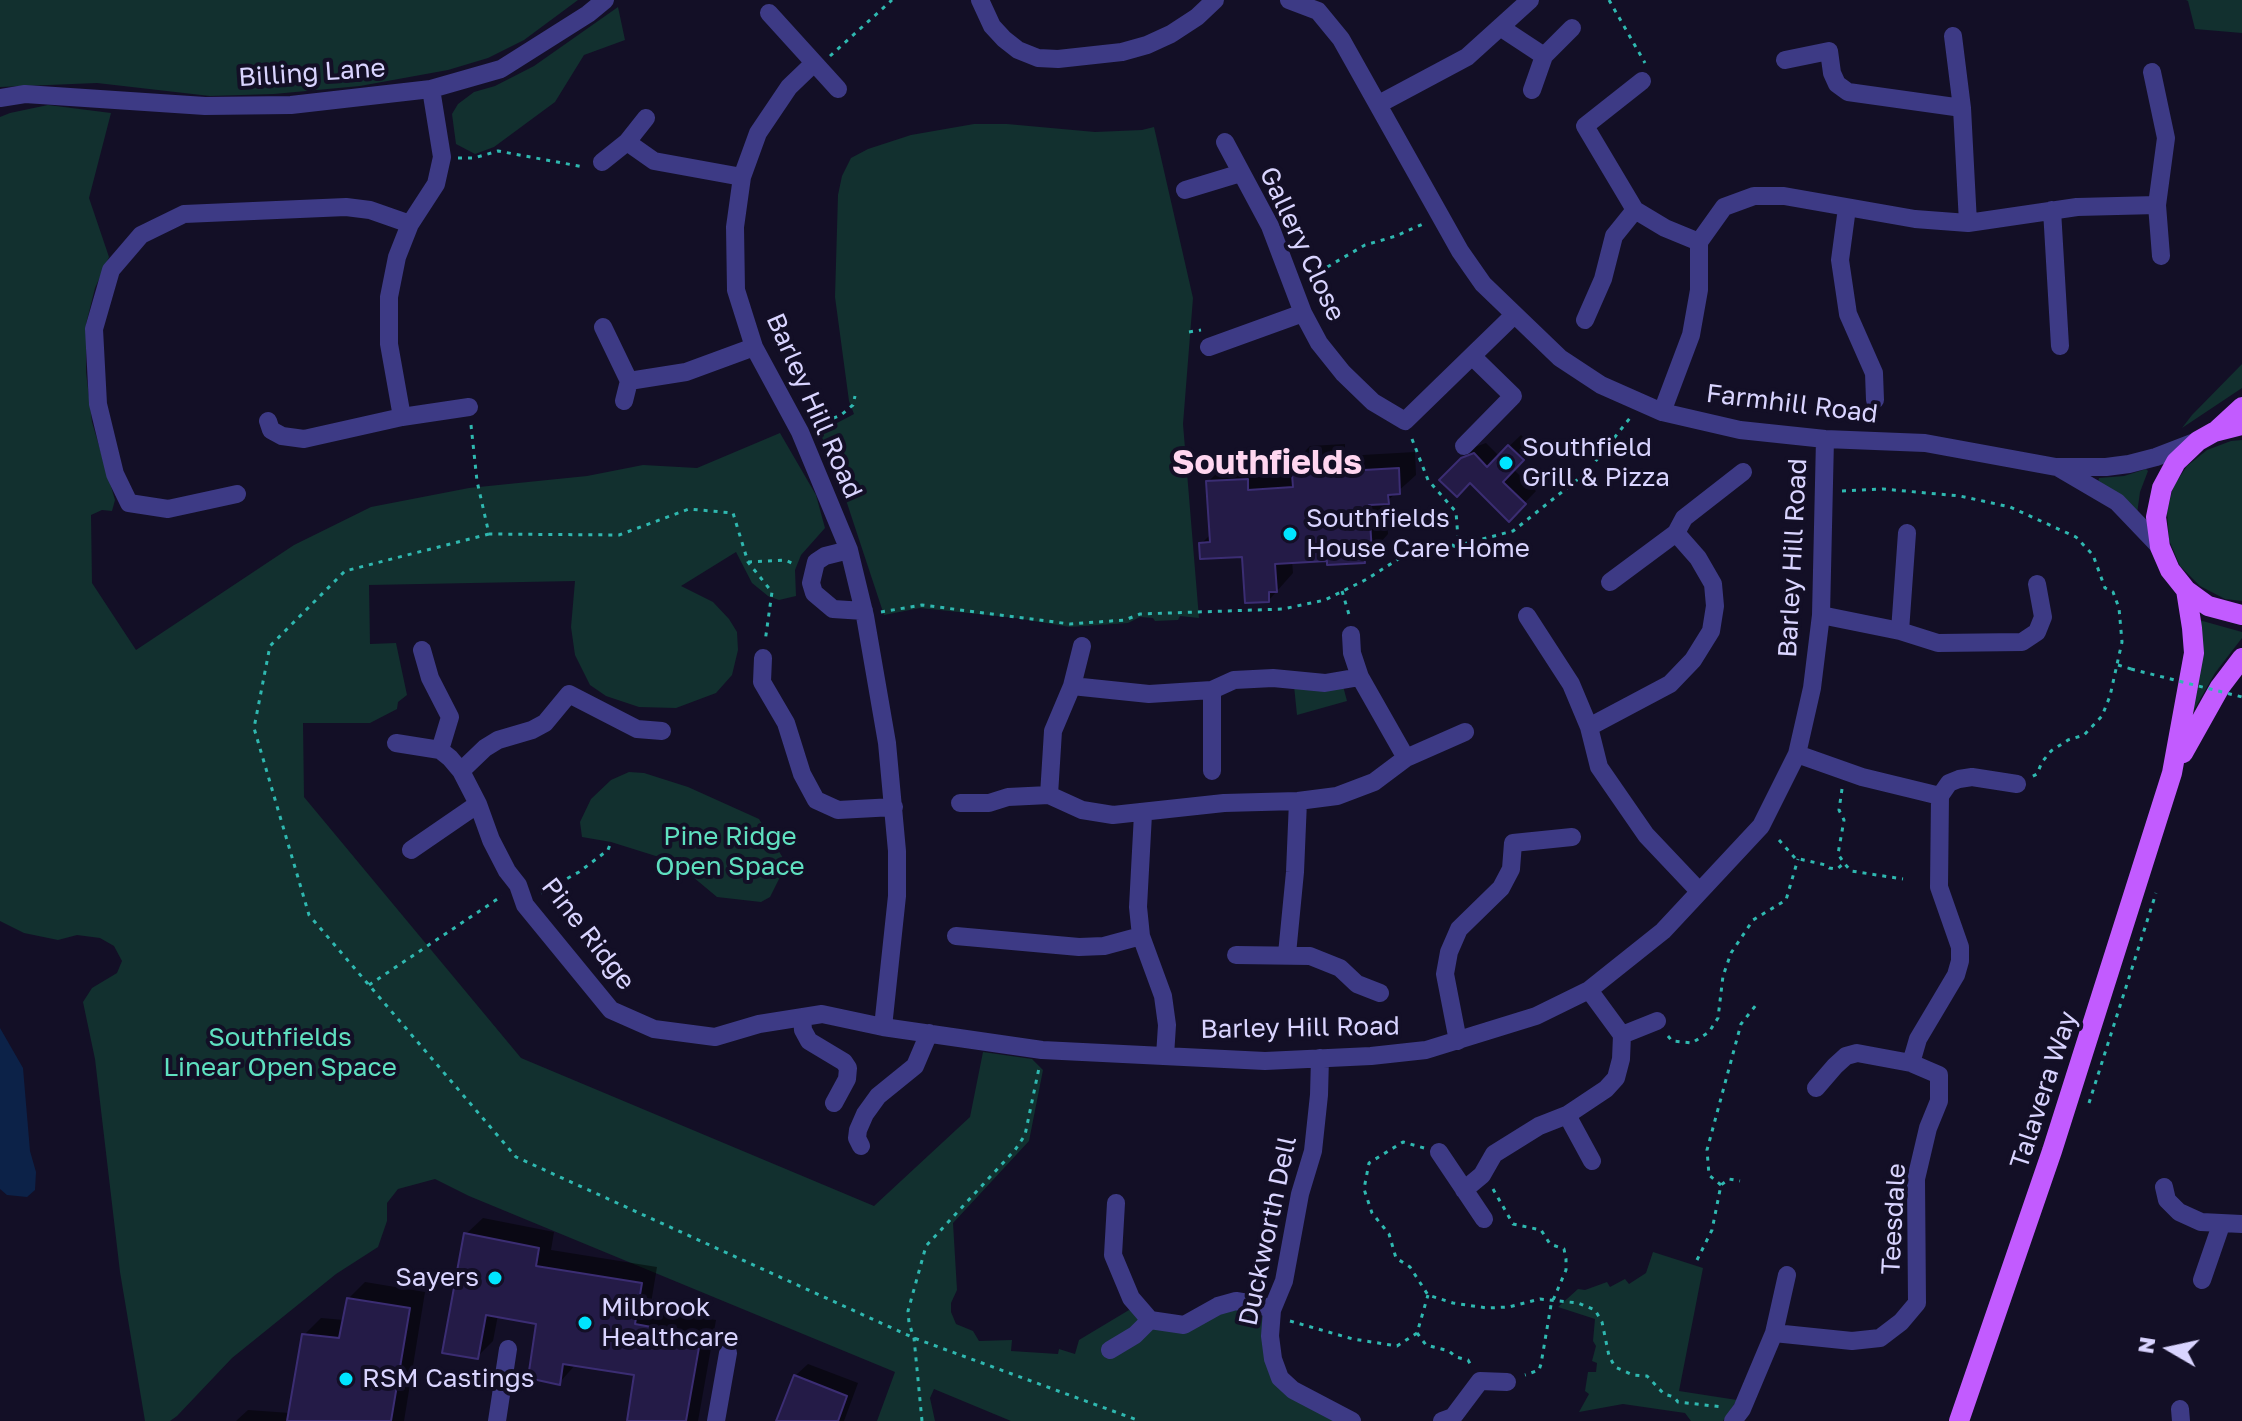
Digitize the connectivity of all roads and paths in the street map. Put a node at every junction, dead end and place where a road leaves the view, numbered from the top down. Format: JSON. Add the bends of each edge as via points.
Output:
{"nodes":[{"id":1,"x":605,"y":0,"type":"edge"},
{"id":2,"x":892,"y":0,"type":"edge"},
{"id":3,"x":980,"y":0,"type":"edge"},
{"id":4,"x":1215,"y":0,"type":"edge"},
{"id":5,"x":1289,"y":0,"type":"edge"},
{"id":6,"x":1530,"y":0,"type":"edge"},
{"id":7,"x":1609,"y":0,"type":"edge"},
{"id":8,"x":769,"y":13,"type":"dead end"},
{"id":9,"x":1500,"y":27,"type":"junction"},
{"id":10,"x":1572,"y":28,"type":"dead end"},
{"id":11,"x":1953,"y":36,"type":"dead end"},
{"id":12,"x":1544,"y":56,"type":"junction"},
{"id":13,"x":1785,"y":60,"type":"dead end"},
{"id":14,"x":813,"y":64,"type":"junction"},
{"id":15,"x":2152,"y":72,"type":"dead end"},
{"id":16,"x":1642,"y":81,"type":"joint"},
{"id":17,"x":431,"y":89,"type":"junction"},
{"id":18,"x":838,"y":89,"type":"dead end"},
{"id":19,"x":1532,"y":90,"type":"dead end"},
{"id":20,"x":0,"y":98,"type":"edge"},
{"id":21,"x":1379,"y":104,"type":"junction"},
{"id":22,"x":1962,"y":108,"type":"junction"},
{"id":23,"x":646,"y":118,"type":"dead end"},
{"id":24,"x":627,"y":142,"type":"junction"},
{"id":25,"x":1225,"y":142,"type":"dead end"},
{"id":26,"x":442,"y":157,"type":"junction"},
{"id":27,"x":602,"y":162,"type":"joint"},
{"id":28,"x":1241,"y":173,"type":"junction"},
{"id":29,"x":742,"y":177,"type":"junction"},
{"id":30,"x":1185,"y":190,"type":"dead end"},
{"id":31,"x":2157,"y":205,"type":"junction"},
{"id":32,"x":1847,"y":208,"type":"junction"},
{"id":33,"x":1635,"y":210,"type":"junction"},
{"id":34,"x":2052,"y":210,"type":"junction"},
{"id":35,"x":1439,"y":216,"type":"junction"},
{"id":36,"x":1968,"y":223,"type":"junction"},
{"id":37,"x":410,"y":224,"type":"junction"},
{"id":38,"x":1699,"y":242,"type":"junction"},
{"id":39,"x":2161,"y":256,"type":"dead end"},
{"id":40,"x":1300,"y":305,"type":"junction"},
{"id":41,"x":1514,"y":315,"type":"junction"},
{"id":42,"x":1585,"y":320,"type":"dead end"},
{"id":43,"x":603,"y":327,"type":"dead end"},
{"id":44,"x":1189,"y":332,"type":"dead end"},
{"id":45,"x":1206,"y":338,"type":"joint"},
{"id":46,"x":2060,"y":346,"type":"dead end"},
{"id":47,"x":754,"y":347,"type":"junction"},
{"id":48,"x":1473,"y":357,"type":"junction"},
{"id":49,"x":629,"y":381,"type":"junction"},
{"id":50,"x":855,"y":396,"type":"dead end"},
{"id":51,"x":1875,"y":400,"type":"dead end"},
{"id":52,"x":624,"y":401,"type":"dead end"},
{"id":53,"x":1639,"y":402,"type":"junction"},
{"id":54,"x":469,"y":407,"type":"joint"},
{"id":55,"x":2242,"y":407,"type":"edge"},
{"id":56,"x":1662,"y":412,"type":"junction"},
{"id":57,"x":402,"y":417,"type":"junction"},
{"id":58,"x":268,"y":421,"type":"dead end"},
{"id":59,"x":1405,"y":421,"type":"junction"},
{"id":60,"x":2242,"y":425,"type":"edge"},
{"id":61,"x":800,"y":432,"type":"junction"},
{"id":62,"x":2206,"y":437,"type":"junction"},
{"id":63,"x":1825,"y":439,"type":"junction"},
{"id":64,"x":1464,"y":446,"type":"dead end"},
{"id":65,"x":2056,"y":467,"type":"junction"},
{"id":66,"x":1743,"y":472,"type":"dead end"},
{"id":67,"x":237,"y":494,"type":"dead end"},
{"id":68,"x":1676,"y":533,"type":"junction"},
{"id":69,"x":1907,"y":533,"type":"dead end"},
{"id":70,"x":489,"y":534,"type":"junction"},
{"id":71,"x":1452,"y":547,"type":"junction"},
{"id":72,"x":2160,"y":547,"type":"junction"},
{"id":73,"x":849,"y":550,"type":"junction"},
{"id":74,"x":748,"y":562,"type":"junction"},
{"id":75,"x":814,"y":572,"type":"junction"},
{"id":76,"x":1610,"y":582,"type":"dead end"},
{"id":77,"x":2037,"y":584,"type":"dead end"},
{"id":78,"x":2186,"y":590,"type":"junction"},
{"id":79,"x":1342,"y":591,"type":"junction"},
{"id":80,"x":865,"y":613,"type":"junction"},
{"id":81,"x":1821,"y":615,"type":"junction"},
{"id":82,"x":2242,"y":615,"type":"edge"},
{"id":83,"x":1527,"y":616,"type":"dead end"},
{"id":84,"x":1900,"y":631,"type":"junction"},
{"id":85,"x":1351,"y":635,"type":"joint"},
{"id":86,"x":1082,"y":646,"type":"dead end"},
{"id":87,"x":422,"y":650,"type":"dead end"},
{"id":88,"x":763,"y":658,"type":"joint"},
{"id":89,"x":2242,"y":658,"type":"edge"},
{"id":90,"x":2118,"y":665,"type":"dead end"},
{"id":91,"x":1360,"y":677,"type":"junction"},
{"id":92,"x":1072,"y":686,"type":"junction"},
{"id":93,"x":1212,"y":690,"type":"junction"},
{"id":94,"x":2242,"y":697,"type":"edge"},
{"id":95,"x":1589,"y":727,"type":"junction"},
{"id":96,"x":662,"y":731,"type":"dead end"},
{"id":97,"x":1465,"y":732,"type":"dead end"},
{"id":98,"x":396,"y":743,"type":"dead end"},
{"id":99,"x":1797,"y":754,"type":"junction"},
{"id":100,"x":1406,"y":758,"type":"junction"},
{"id":101,"x":450,"y":759,"type":"junction"},
{"id":102,"x":1212,"y":771,"type":"dead end"},
{"id":103,"x":1846,"y":771,"type":"junction"},
{"id":104,"x":2172,"y":773,"type":"junction"},
{"id":105,"x":2017,"y":784,"type":"dead end"},
{"id":106,"x":1049,"y":795,"type":"junction"},
{"id":107,"x":1940,"y":796,"type":"junction"},
{"id":108,"x":1298,"y":801,"type":"junction"},
{"id":109,"x":960,"y":803,"type":"dead end"},
{"id":110,"x":478,"y":804,"type":"junction"},
{"id":111,"x":894,"y":807,"type":"junction"},
{"id":112,"x":1143,"y":814,"type":"junction"},
{"id":113,"x":1572,"y":837,"type":"dead end"},
{"id":114,"x":1779,"y":840,"type":"dead end"},
{"id":115,"x":611,"y":842,"type":"dead end"},
{"id":116,"x":411,"y":850,"type":"dead end"},
{"id":117,"x":1798,"y":859,"type":"junction"},
{"id":118,"x":1844,"y":863,"type":"junction"},
{"id":119,"x":1903,"y":879,"type":"dead end"},
{"id":120,"x":518,"y":885,"type":"junction"},
{"id":121,"x":1699,"y":891,"type":"junction"},
{"id":122,"x":525,"y":905,"type":"junction"},
{"id":123,"x":956,"y":936,"type":"dead end"},
{"id":124,"x":1141,"y":936,"type":"junction"},
{"id":125,"x":1287,"y":954,"type":"junction"},
{"id":126,"x":1236,"y":955,"type":"dead end"},
{"id":127,"x":369,"y":985,"type":"junction"},
{"id":128,"x":1589,"y":990,"type":"junction"},
{"id":129,"x":1380,"y":993,"type":"dead end"},
{"id":130,"x":1756,"y":1005,"type":"dead end"},
{"id":131,"x":802,"y":1017,"type":"junction"},
{"id":132,"x":1657,"y":1021,"type":"joint"},
{"id":133,"x":883,"y":1027,"type":"junction"},
{"id":134,"x":929,"y":1033,"type":"junction"},
{"id":135,"x":1622,"y":1035,"type":"junction"},
{"id":136,"x":1458,"y":1041,"type":"junction"},
{"id":137,"x":1042,"y":1050,"type":"junction"},
{"id":138,"x":1165,"y":1056,"type":"junction"},
{"id":139,"x":1320,"y":1058,"type":"junction"},
{"id":140,"x":1911,"y":1063,"type":"junction"},
{"id":141,"x":1816,"y":1088,"type":"dead end"},
{"id":142,"x":834,"y":1103,"type":"dead end"},
{"id":143,"x":1567,"y":1115,"type":"junction"},
{"id":144,"x":861,"y":1146,"type":"dead end"},
{"id":145,"x":1439,"y":1152,"type":"joint"},
{"id":146,"x":1592,"y":1161,"type":"dead end"},
{"id":147,"x":1483,"y":1172,"type":"junction"},
{"id":148,"x":1740,"y":1181,"type":"dead end"},
{"id":149,"x":1721,"y":1185,"type":"junction"},
{"id":150,"x":2164,"y":1187,"type":"dead end"},
{"id":151,"x":1464,"y":1190,"type":"junction"},
{"id":152,"x":1116,"y":1203,"type":"dead end"},
{"id":153,"x":1484,"y":1219,"type":"dead end"},
{"id":154,"x":2242,"y":1224,"type":"edge"},
{"id":155,"x":2221,"y":1225,"type":"junction"},
{"id":156,"x":1697,"y":1260,"type":"dead end"},
{"id":157,"x":1787,"y":1275,"type":"dead end"},
{"id":158,"x":2202,"y":1280,"type":"dead end"},
{"id":159,"x":1428,"y":1295,"type":"junction"},
{"id":160,"x":1555,"y":1301,"type":"junction"},
{"id":161,"x":1272,"y":1312,"type":"junction"},
{"id":162,"x":1150,"y":1320,"type":"junction"},
{"id":163,"x":1417,"y":1333,"type":"junction"},
{"id":164,"x":1774,"y":1333,"type":"junction"},
{"id":165,"x":914,"y":1338,"type":"junction"},
{"id":166,"x":508,"y":1349,"type":"dead end"},
{"id":167,"x":1110,"y":1350,"type":"dead end"},
{"id":168,"x":728,"y":1353,"type":"dead end"},
{"id":169,"x":1480,"y":1381,"type":"junction"},
{"id":170,"x":1507,"y":1382,"type":"joint"},
{"id":171,"x":1737,"y":1416,"type":"edge"},
{"id":172,"x":1450,"y":1420,"type":"edge"},
{"id":173,"x":497,"y":1421,"type":"edge"},
{"id":174,"x":716,"y":1421,"type":"edge"},
{"id":175,"x":922,"y":1421,"type":"edge"},
{"id":176,"x":1140,"y":1421,"type":"edge"},
{"id":177,"x":1352,"y":1421,"type":"edge"},
{"id":178,"x":1959,"y":1421,"type":"edge"}],
"edges":[{"from":1,"to":17,"type":"street","name":"Billing Lane","via":[[501,69]]},
{"from":2,"to":14,"type":"path","via":[[829,57]]},
{"from":3,"to":4,"type":"street","via":[[992,26],[1018,50],[1058,59],[1147,45],[1184,26]]},
{"from":5,"to":21,"type":"street","name":"Farmhill Road","via":[[1318,11],[1331,25]]},
{"from":6,"to":9,"type":"street"},
{"from":7,"to":16,"type":"path","via":[[1646,65]]},
{"from":8,"to":14,"type":"street"},
{"from":9,"to":12,"type":"street"},
{"from":9,"to":21,"type":"street","via":[[1467,57]]},
{"from":10,"to":12,"type":"street"},
{"from":11,"to":22,"type":"street"},
{"from":12,"to":19,"type":"street"},
{"from":13,"to":22,"type":"street","via":[[1829,51],[1837,84],[1848,92]]},
{"from":14,"to":18,"type":"street"},
{"from":14,"to":29,"type":"street","name":"Barley Hill Road","via":[[789,87],[758,133]]},
{"from":15,"to":31,"type":"street","via":[[2166,138]]},
{"from":16,"to":33,"type":"street","via":[[1585,126]]},
{"from":17,"to":20,"type":"street","name":"Billing Lane","via":[[291,105],[205,106],[25,94]]},
{"from":17,"to":26,"type":"street"},
{"from":21,"to":35,"type":"street","name":"Farmhill Road"},
{"from":22,"to":36,"type":"street"},
{"from":23,"to":24,"type":"street"},
{"from":24,"to":27,"type":"street"},
{"from":24,"to":29,"type":"street","via":[[654,161]]},
{"from":25,"to":28,"type":"street","name":"Gallery Close"},
{"from":26,"to":27,"type":"path","via":[[474,158],[498,151],[591,169]]},
{"from":26,"to":37,"type":"street","via":[[436,184]]},
{"from":28,"to":30,"type":"street"},
{"from":28,"to":40,"type":"street","name":"Gallery Close","via":[[1270,226]]},
{"from":29,"to":47,"type":"street","name":"Barley Hill Road","via":[[735,227],[736,290]]},
{"from":31,"to":34,"type":"street"},
{"from":31,"to":39,"type":"street"},
{"from":32,"to":36,"type":"street"},
{"from":32,"to":38,"type":"street","via":[[1754,196],[1724,207]]},
{"from":32,"to":51,"type":"street","via":[[1840,260],[1848,314],[1874,373]]},
{"from":33,"to":38,"type":"street"},
{"from":33,"to":42,"type":"street","via":[[1614,236]]},
{"from":34,"to":36,"type":"street"},
{"from":34,"to":46,"type":"street"},
{"from":35,"to":40,"type":"path","via":[[1365,245],[1307,279]]},
{"from":35,"to":41,"type":"street","name":"Farmhill Road","via":[[1483,284]]},
{"from":37,"to":57,"type":"street","via":[[389,297],[389,344]]},
{"from":37,"to":67,"type":"street","via":[[346,207],[184,214],[141,235],[111,270],[94,329],[98,404],[115,474],[129,503],[176,508]]},
{"from":38,"to":56,"type":"street","via":[[1699,290],[1691,335]]},
{"from":40,"to":45,"type":"street"},
{"from":40,"to":59,"type":"street","name":"Gallery Close","via":[[1319,343],[1343,373],[1373,402]]},
{"from":41,"to":48,"type":"street"},
{"from":41,"to":53,"type":"street","name":"Farmhill Road","via":[[1560,358]]},
{"from":43,"to":49,"type":"street"},
{"from":44,"to":45,"type":"path"},
{"from":47,"to":49,"type":"street","via":[[686,372]]},
{"from":47,"to":61,"type":"street","name":"Barley Hill Road"},
{"from":48,"to":59,"type":"street"},
{"from":48,"to":64,"type":"street","via":[[1513,396]]},
{"from":49,"to":52,"type":"street"},
{"from":50,"to":61,"type":"path","via":[[841,415]]},
{"from":53,"to":56,"type":"street","name":"Farmhill Road"},
{"from":53,"to":71,"type":"path","via":[[1587,472],[1555,501],[1513,531]]},
{"from":54,"to":57,"type":"street"},
{"from":54,"to":70,"type":"path"},
{"from":55,"to":62,"type":"main road"},
{"from":56,"to":63,"type":"street","name":"Farmhill Road","via":[[1740,430]]},
{"from":57,"to":58,"type":"street","via":[[304,439],[282,436]]},
{"from":59,"to":71,"type":"path","via":[[1428,480],[1456,512],[1458,538]]},
{"from":60,"to":62,"type":"main road"},
{"from":61,"to":73,"type":"street","name":"Barley Hill Road"},
{"from":62,"to":65,"type":"street","name":"Farmhill Road","via":[[2129,464]]},
{"from":62,"to":72,"type":"main road","via":[[2176,462],[2162,488],[2156,517]]},
{"from":63,"to":65,"type":"street","name":"Farmhill Road","via":[[1925,443]]},
{"from":63,"to":81,"type":"street","name":"Barley Hill Road"},
{"from":65,"to":72,"type":"street","name":"Farmhill Road","via":[[2117,502]]},
{"from":66,"to":68,"type":"street","via":[[1684,518]]},
{"from":68,"to":76,"type":"street"},
{"from":68,"to":95,"type":"street","via":[[1713,584],[1711,631],[1670,684]]},
{"from":69,"to":84,"type":"street"},
{"from":70,"to":74,"type":"path","via":[[619,535],[689,509],[733,513]]},
{"from":70,"to":127,"type":"path","via":[[345,571],[270,646],[254,728],[262,757],[309,915]]},
{"from":71,"to":79,"type":"path","via":[[1411,551]]},
{"from":72,"to":78,"type":"main road"},
{"from":73,"to":75,"type":"street","via":[[825,556],[816,562]]},
{"from":73,"to":80,"type":"street","name":"Barley Hill Road"},
{"from":74,"to":75,"type":"path","via":[[785,560]]},
{"from":74,"to":88,"type":"path","via":[[772,592]]},
{"from":75,"to":80,"type":"street","via":[[811,583],[822,602],[833,609]]},
{"from":77,"to":84,"type":"street","via":[[2043,617],[2037,632],[2022,642],[1938,643]]},
{"from":78,"to":82,"type":"main road","via":[[2208,606]]},
{"from":78,"to":104,"type":"main road","name":"Talavera Way","via":[[2194,653]]},
{"from":79,"to":80,"type":"path","via":[[1283,609],[1140,614],[1070,624],[922,605]]},
{"from":79,"to":85,"type":"path"},
{"from":80,"to":111,"type":"street","name":"Barley Hill Road"},
{"from":81,"to":84,"type":"street"},
{"from":81,"to":99,"type":"street","name":"Barley Hill Road"},
{"from":83,"to":95,"type":"street","via":[[1571,684]]},
{"from":85,"to":91,"type":"street"},
{"from":86,"to":92,"type":"street"},
{"from":87,"to":101,"type":"street","via":[[450,717]]},
{"from":88,"to":111,"type":"street","via":[[762,682],[786,723],[816,800],[838,810]]},
{"from":89,"to":104,"type":"main road","name":"Talavera Way"},
{"from":90,"to":94,"type":"path","bridge":true},
{"from":91,"to":93,"type":"street","via":[[1325,683],[1234,680]]},
{"from":91,"to":100,"type":"street"},
{"from":92,"to":93,"type":"street","via":[[1149,694]]},
{"from":92,"to":106,"type":"street","via":[[1053,731]]},
{"from":93,"to":102,"type":"street"},
{"from":95,"to":121,"type":"street","via":[[1599,767],[1620,800]]},
{"from":96,"to":101,"type":"street","via":[[637,729],[569,694],[545,723]]},
{"from":97,"to":100,"type":"street"},
{"from":98,"to":101,"type":"street"},
{"from":99,"to":103,"type":"street"},
{"from":99,"to":121,"type":"street","name":"Barley Hill Road","via":[[1761,826]]},
{"from":100,"to":108,"type":"street","via":[[1355,791]]},
{"from":101,"to":110,"type":"street","name":"Pine Ridge"},
{"from":103,"to":107,"type":"street"},
{"from":103,"to":118,"type":"path","via":[[1838,854]]},
{"from":104,"to":178,"type":"main road","name":"Talavera Way","via":[[2052,1151]]},
{"from":105,"to":107,"type":"street","via":[[1959,779]]},
{"from":106,"to":109,"type":"street"},
{"from":106,"to":112,"type":"street","via":[[1082,810]]},
{"from":107,"to":140,"type":"street","via":[[1939,887],[1960,961],[1918,1039]]},
{"from":108,"to":112,"type":"street","via":[[1224,803]]},
{"from":108,"to":125,"type":"street"},
{"from":110,"to":116,"type":"street"},
{"from":110,"to":120,"type":"street","name":"Pine Ridge"},
{"from":111,"to":133,"type":"street","name":"Barley Hill Road","via":[[897,896]]},
{"from":112,"to":124,"type":"street"},
{"from":113,"to":136,"type":"street","via":[[1513,843],[1511,869],[1501,888],[1459,929],[1445,974]]},
{"from":114,"to":117,"type":"path"},
{"from":115,"to":122,"type":"path","via":[[588,865]]},
{"from":117,"to":118,"type":"path","via":[[1837,869]]},
{"from":117,"to":132,"type":"path","via":[[1786,900],[1753,920],[1731,953],[1718,1018],[1709,1032],[1692,1043],[1672,1041]]},
{"from":118,"to":119,"type":"path","via":[[1851,871]]},
{"from":120,"to":122,"type":"street","name":"Pine Ridge"},
{"from":120,"to":127,"type":"path"},
{"from":121,"to":128,"type":"street","name":"Barley Hill Road","via":[[1663,931]]},
{"from":122,"to":131,"type":"street","name":"Pine Ridge","via":[[611,1010],[654,1029],[715,1037]]},
{"from":123,"to":124,"type":"street","via":[[1079,947]]},
{"from":124,"to":138,"type":"street","via":[[1163,996]]},
{"from":125,"to":126,"type":"street"},
{"from":125,"to":129,"type":"street","via":[[1340,968],[1357,984]]},
{"from":127,"to":165,"type":"path","via":[[516,1157]]},
{"from":128,"to":135,"type":"street"},
{"from":128,"to":136,"type":"street","name":"Barley Hill Road","via":[[1536,1016]]},
{"from":130,"to":149,"type":"path","via":[[1741,1024],[1707,1150],[1709,1175]]},
{"from":131,"to":133,"type":"street","name":"Pine Ridge","via":[[822,1014]]},
{"from":131,"to":142,"type":"street","via":[[809,1041],[848,1068]]},
{"from":132,"to":135,"type":"street"},
{"from":133,"to":134,"type":"street","name":"Barley Hill Road"},
{"from":134,"to":137,"type":"street","name":"Barley Hill Road"},
{"from":134,"to":144,"type":"street","via":[[915,1066],[865,1114],[857,1138]]},
{"from":135,"to":143,"type":"street","via":[[1616,1078]]},
{"from":136,"to":139,"type":"street","name":"Barley Hill Road","via":[[1399,1053]]},
{"from":137,"to":138,"type":"street","name":"Barley Hill Road"},
{"from":137,"to":165,"type":"path","via":[[1025,1135],[926,1246],[908,1311]]},
{"from":138,"to":139,"type":"street","name":"Barley Hill Road"},
{"from":139,"to":161,"type":"street","name":"Duckworth Dell","via":[[1313,1151]]},
{"from":140,"to":141,"type":"street","name":"Teesdale","via":[[1872,1054],[1846,1056]]},
{"from":140,"to":164,"type":"street","name":"Teesdale","via":[[1939,1075],[1939,1101],[1916,1179],[1917,1303],[1880,1338],[1852,1341]]},
{"from":143,"to":146,"type":"street"},
{"from":143,"to":147,"type":"street","via":[[1494,1154]]},
{"from":145,"to":151,"type":"street"},
{"from":145,"to":159,"type":"path","via":[[1403,1142],[1369,1163],[1364,1189],[1396,1258],[1410,1267]]},
{"from":147,"to":151,"type":"street"},
{"from":147,"to":160,"type":"path","via":[[1513,1224],[1541,1230],[1550,1244],[1564,1249],[1566,1270]]},
{"from":148,"to":149,"type":"path","via":[[1729,1179]]},
{"from":149,"to":156,"type":"path","via":[[1712,1230]]},
{"from":150,"to":155,"type":"street","via":[[2167,1200],[2179,1212]]},
{"from":151,"to":153,"type":"street"},
{"from":152,"to":162,"type":"street","via":[[1113,1255],[1131,1298]]},
{"from":154,"to":155,"type":"street"},
{"from":155,"to":158,"type":"street"},
{"from":157,"to":164,"type":"street"},
{"from":159,"to":160,"type":"path","via":[[1487,1308]]},
{"from":159,"to":163,"type":"path"},
{"from":160,"to":170,"type":"path","via":[[1539,1370]]},
{"from":160,"to":171,"type":"path","via":[[1595,1310],[1615,1367],[1647,1376],[1678,1402]]},
{"from":161,"to":162,"type":"street","via":[[1236,1301],[1184,1325]]},
{"from":161,"to":163,"type":"path","via":[[1307,1327],[1386,1346],[1397,1346]]},
{"from":161,"to":177,"type":"street","name":"Duckworth Dell","via":[[1270,1336],[1280,1378]]},
{"from":162,"to":167,"type":"street"},
{"from":163,"to":169,"type":"path","via":[[1426,1345],[1468,1360]]},
{"from":164,"to":171,"type":"street"},
{"from":165,"to":175,"type":"path"},
{"from":165,"to":176,"type":"path"},
{"from":166,"to":173,"type":"street"},
{"from":168,"to":174,"type":"street"},
{"from":169,"to":170,"type":"street"},
{"from":169,"to":172,"type":"street"}]}
